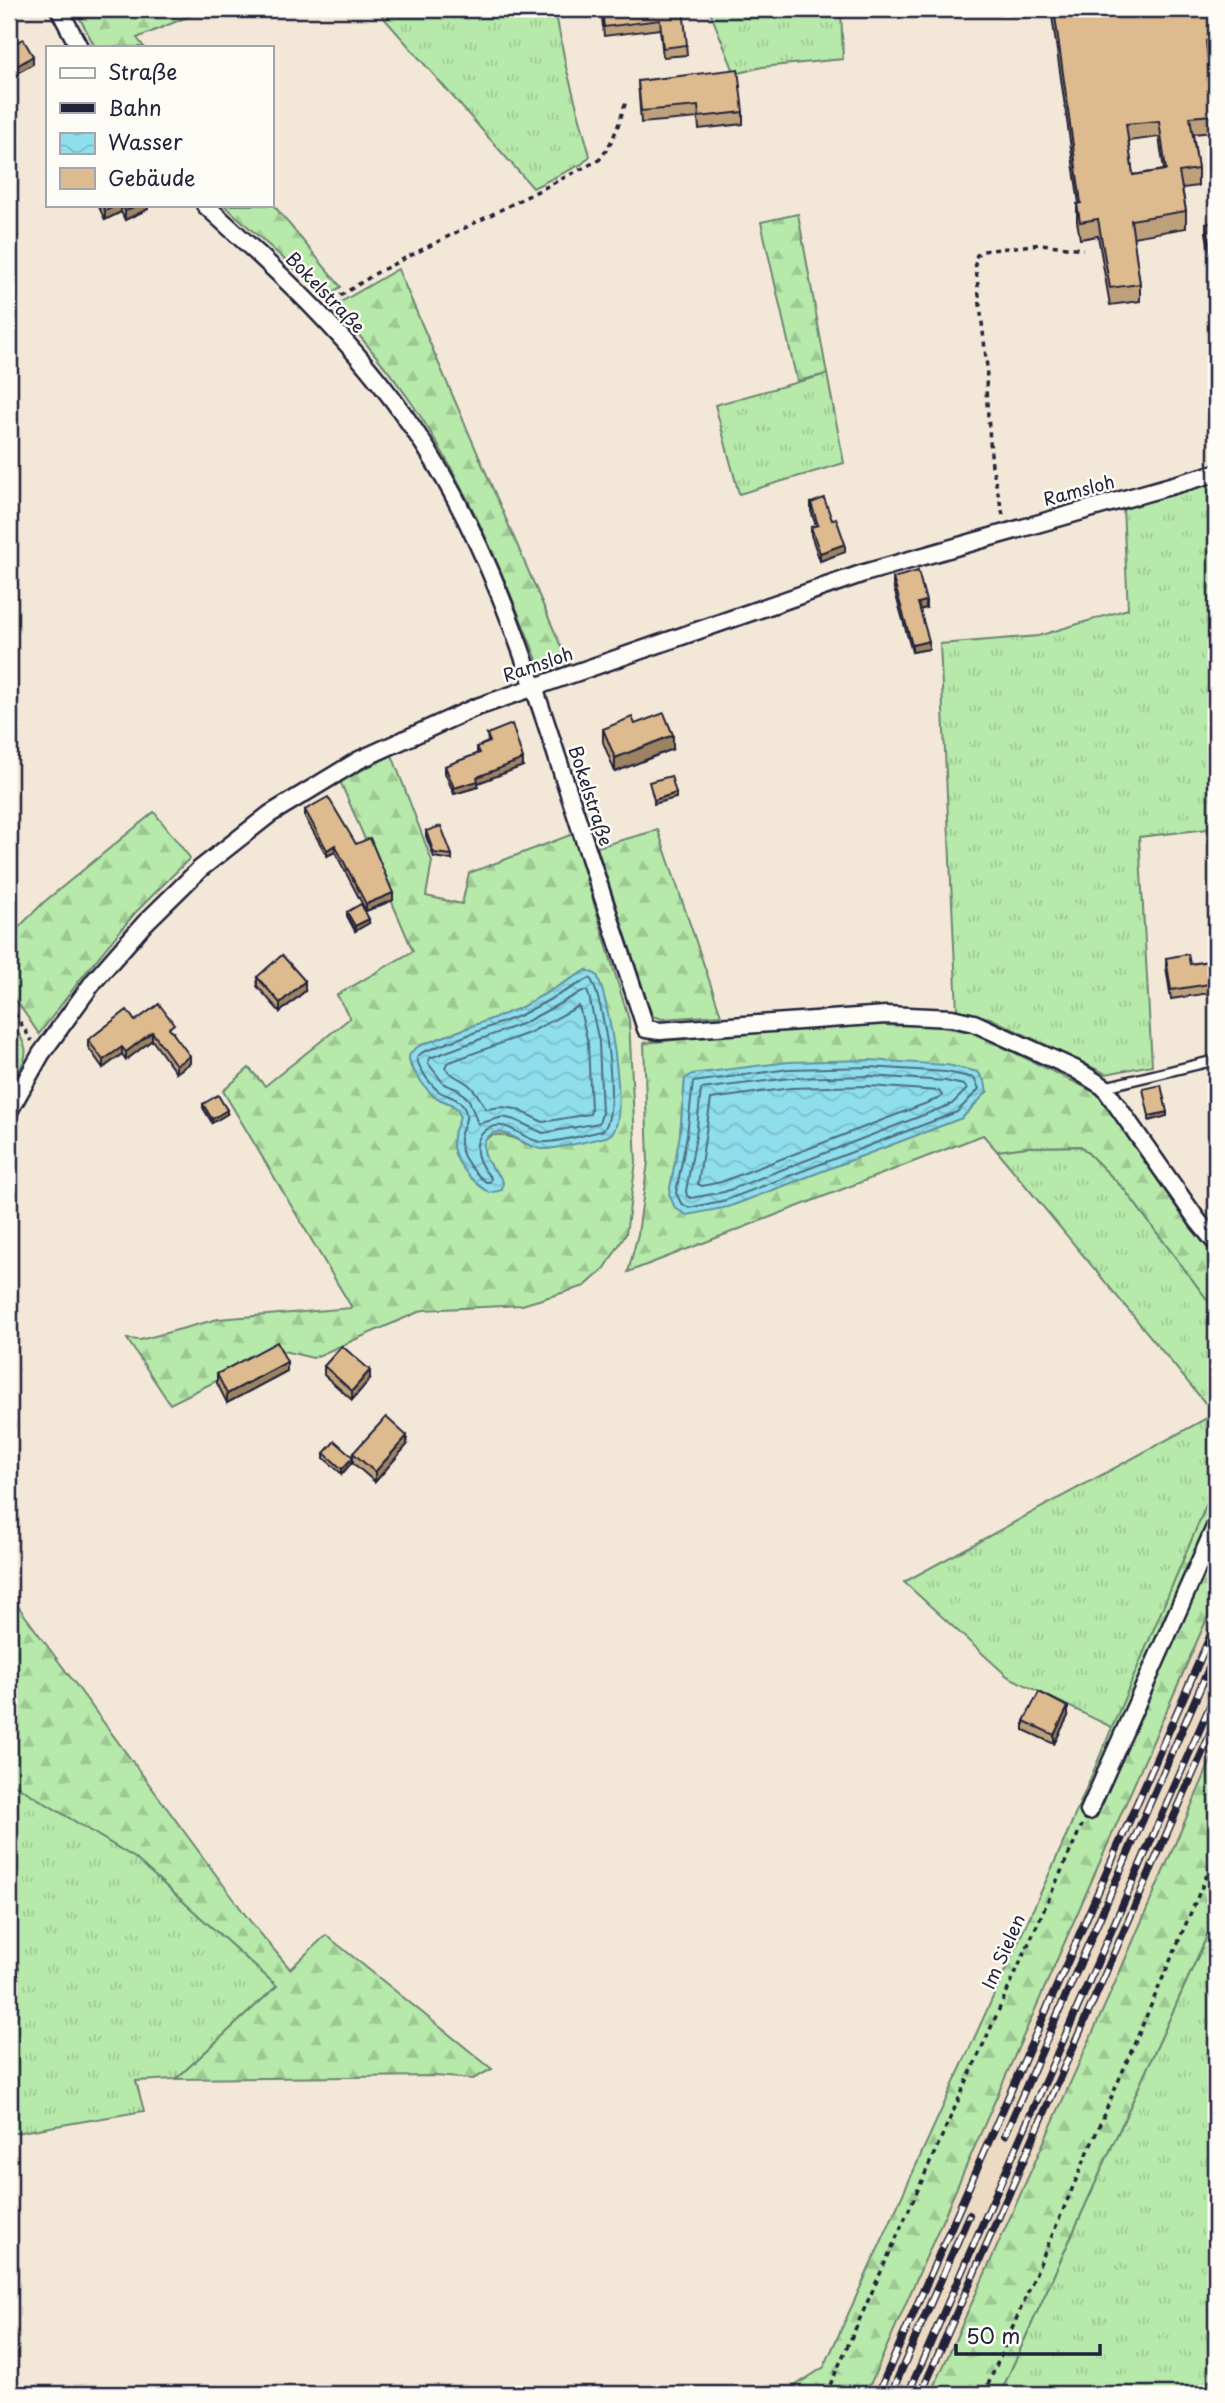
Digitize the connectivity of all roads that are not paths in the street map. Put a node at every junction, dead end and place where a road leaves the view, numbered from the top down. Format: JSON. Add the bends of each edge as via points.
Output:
{"nodes":[{"id":1,"x":59,"y":9,"type":"edge"},
{"id":2,"x":78,"y":46,"type":"edge"},
{"id":3,"x":206,"y":206,"type":"edge"},
{"id":4,"x":1216,"y":473,"type":"edge"},
{"id":5,"x":534,"y":686,"type":"junction"},
{"id":6,"x":1216,"y":1060,"type":"edge"},
{"id":7,"x":1104,"y":1087,"type":"junction"},
{"id":8,"x":9,"y":1111,"type":"edge"},
{"id":9,"x":1216,"y":1243,"type":"edge"},
{"id":10,"x":1216,"y":1525,"type":"edge"},
{"id":11,"x":1089,"y":1811,"type":"road end"}],
"edges":[{"from":1,"to":2,"type":"street"},
{"from":3,"to":5,"type":"street","name":"Bokelstraße","via":[[319,311],[379,380],[415,431],[477,543]]},
{"from":4,"to":5,"type":"street","name":"Ramsloh","via":[[864,573]]},
{"from":5,"to":7,"type":"street","name":"Bokelstraße","via":[[646,1029],[886,1015],[952,1018],[974,1023]]},
{"from":5,"to":8,"type":"street","name":"Ramsloh","via":[[359,760],[270,814],[200,869],[94,981],[41,1054]]},
{"from":6,"to":7,"type":"lane"},
{"from":7,"to":9,"type":"street","name":"Bokelstraße"},
{"from":10,"to":11,"type":"street"}]}
